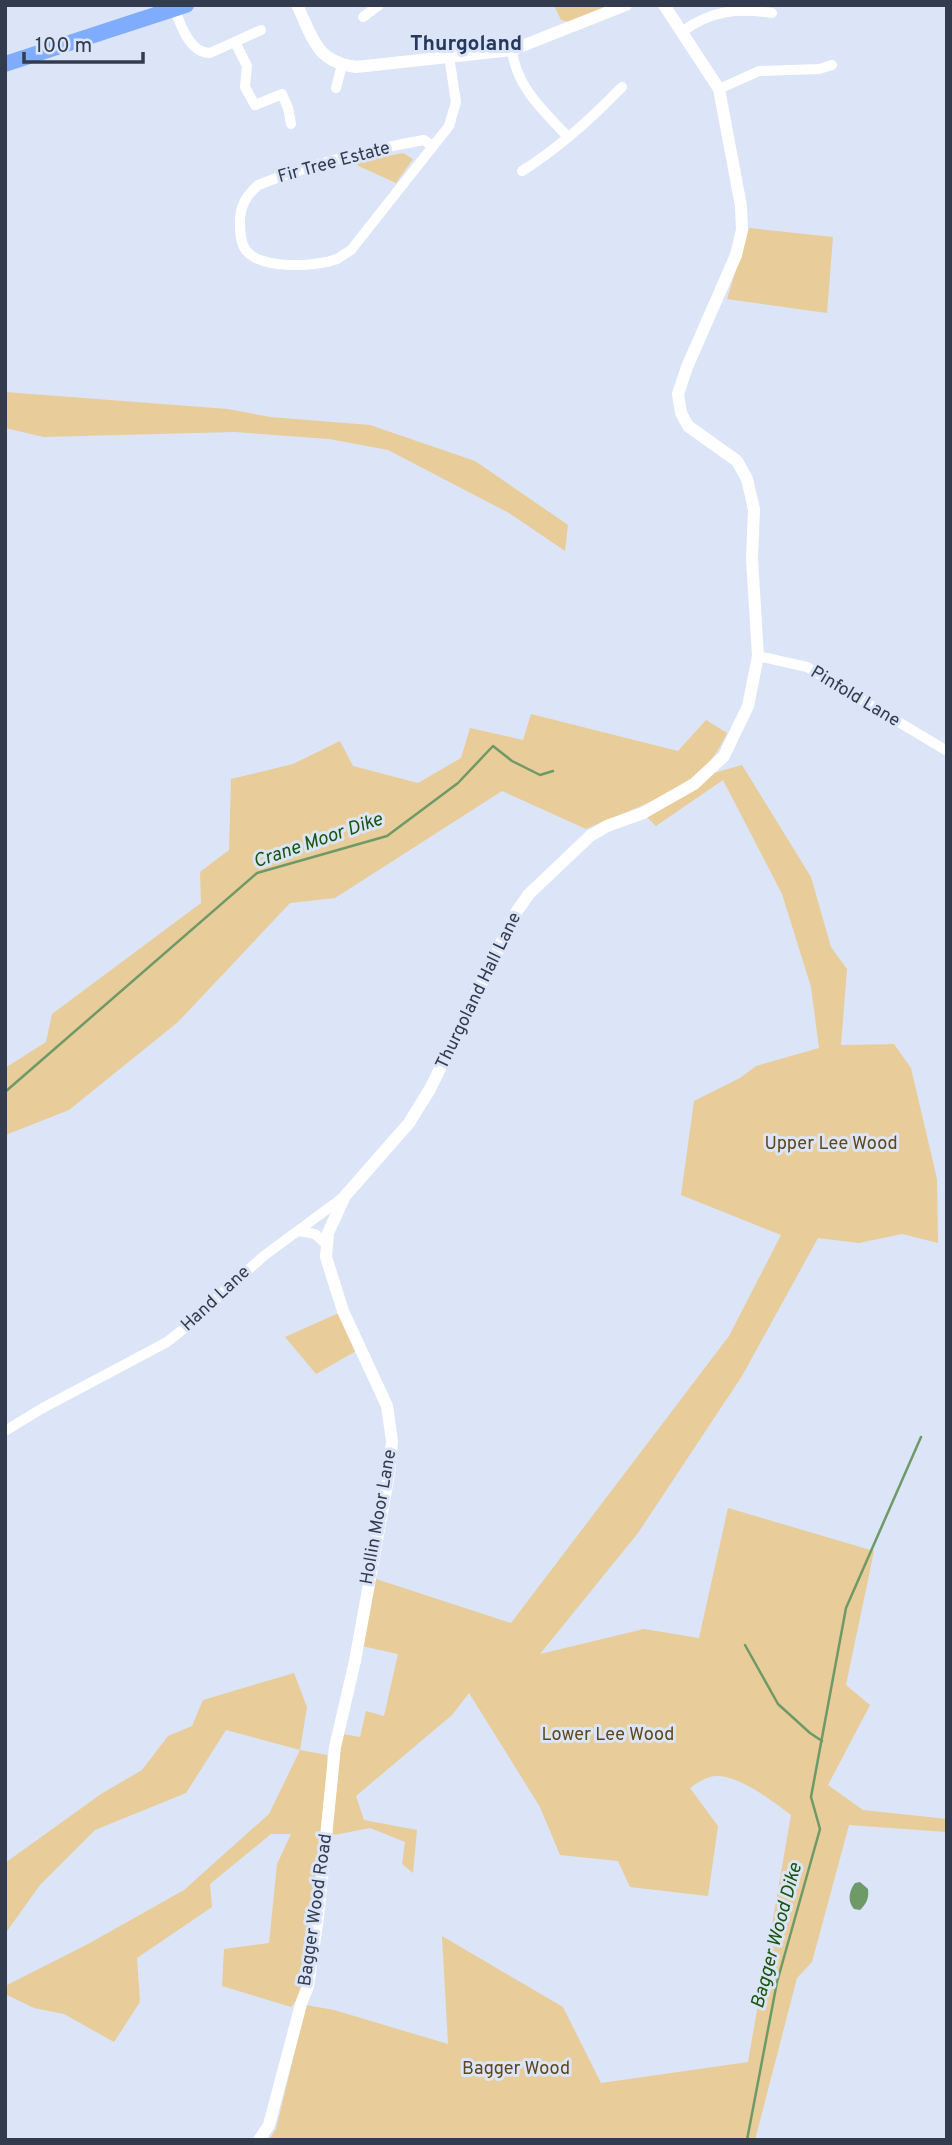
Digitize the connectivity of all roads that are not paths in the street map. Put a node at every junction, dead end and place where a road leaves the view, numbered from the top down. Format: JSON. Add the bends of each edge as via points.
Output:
{"nodes":[{"id":1,"x":297,"y":5,"type":"edge"},
{"id":2,"x":379,"y":5,"type":"edge"},
{"id":3,"x":626,"y":5,"type":"edge"},
{"id":4,"x":664,"y":5,"type":"edge"},
{"id":5,"x":181,"y":8,"type":"edge"},
{"id":6,"x":772,"y":13,"type":"dead end"},
{"id":7,"x":363,"y":18,"type":"dead end"},
{"id":8,"x":261,"y":30,"type":"dead end"},
{"id":9,"x":683,"y":31,"type":"junction"},
{"id":10,"x":235,"y":42,"type":"junction"},
{"id":11,"x":512,"y":50,"type":"junction"},
{"id":12,"x":449,"y":56,"type":"junction"},
{"id":13,"x":5,"y":64,"type":"edge"},
{"id":14,"x":832,"y":65,"type":"dead end"},
{"id":15,"x":348,"y":66,"type":"junction"},
{"id":16,"x":622,"y":87,"type":"dead end"},
{"id":17,"x":336,"y":88,"type":"dead end"},
{"id":18,"x":719,"y":89,"type":"junction"},
{"id":19,"x":291,"y":124,"type":"dead end"},
{"id":20,"x":568,"y":137,"type":"junction"},
{"id":21,"x":432,"y":146,"type":"junction"},
{"id":22,"x":522,"y":172,"type":"dead end"},
{"id":23,"x":758,"y":656,"type":"junction"},
{"id":24,"x":947,"y":751,"type":"edge"},
{"id":25,"x":345,"y":1196,"type":"junction"},
{"id":26,"x":299,"y":1231,"type":"junction"},
{"id":27,"x":327,"y":1245,"type":"junction"},
{"id":28,"x":5,"y":1431,"type":"edge"},
{"id":29,"x":330,"y":1799,"type":"joint"},
{"id":30,"x":259,"y":2140,"type":"edge"}],
"edges":[{"from":1,"to":15,"type":"street","via":[[319,50],[332,62]]},
{"from":2,"to":7,"type":"street"},
{"from":3,"to":11,"type":"street"},
{"from":4,"to":9,"type":"street","name":"Thurgoland Hall Lane"},
{"from":5,"to":10,"type":"street","via":[[183,32],[199,50],[210,53]]},
{"from":5,"to":13,"type":"highway"},
{"from":6,"to":9,"type":"street","via":[[744,9],[715,14]]},
{"from":8,"to":10,"type":"street"},
{"from":9,"to":18,"type":"street","name":"Thurgoland Hall Lane"},
{"from":10,"to":19,"type":"street","via":[[247,66],[245,87],[255,105],[282,94]]},
{"from":11,"to":12,"type":"street"},
{"from":11,"to":20,"type":"street","via":[[523,85]]},
{"from":12,"to":15,"type":"street"},
{"from":12,"to":21,"type":"street","name":"Fir Tree Estate","via":[[454,115]]},
{"from":14,"to":18,"type":"street","via":[[759,71]]},
{"from":15,"to":17,"type":"street"},
{"from":16,"to":20,"type":"street"},
{"from":18,"to":23,"type":"street","name":"Thurgoland Hall Lane","via":[[742,230],[678,394],[688,426],[737,461],[747,479],[754,509]]},
{"from":20,"to":22,"type":"street"},
{"from":21,"to":21,"type":"street","name":"Fir Tree Estate","via":[[364,235],[337,259],[268,263],[245,250],[240,239],[242,205],[258,185],[352,155],[424,141]]},
{"from":23,"to":24,"type":"street","name":"Pinfold Lane","via":[[807,667]]},
{"from":23,"to":25,"type":"street","name":"Thurgoland Hall Lane","via":[[748,706],[724,756],[694,784],[590,836],[529,894],[430,1089],[409,1123]]},
{"from":25,"to":26,"type":"street","name":"Hand Lane"},
{"from":25,"to":27,"type":"street","name":"Hollin Moor Lane"},
{"from":26,"to":27,"type":"street","via":[[315,1234]]},
{"from":26,"to":28,"type":"street","name":"Hand Lane","via":[[167,1342]]},
{"from":27,"to":29,"type":"street","name":"Hollin Moor Lane","via":[[326,1257],[343,1311],[387,1406],[392,1441],[355,1661],[335,1747]]},
{"from":29,"to":30,"type":"street","name":"Bagger Wood Road","via":[[308,1986],[269,2125]]}]}
